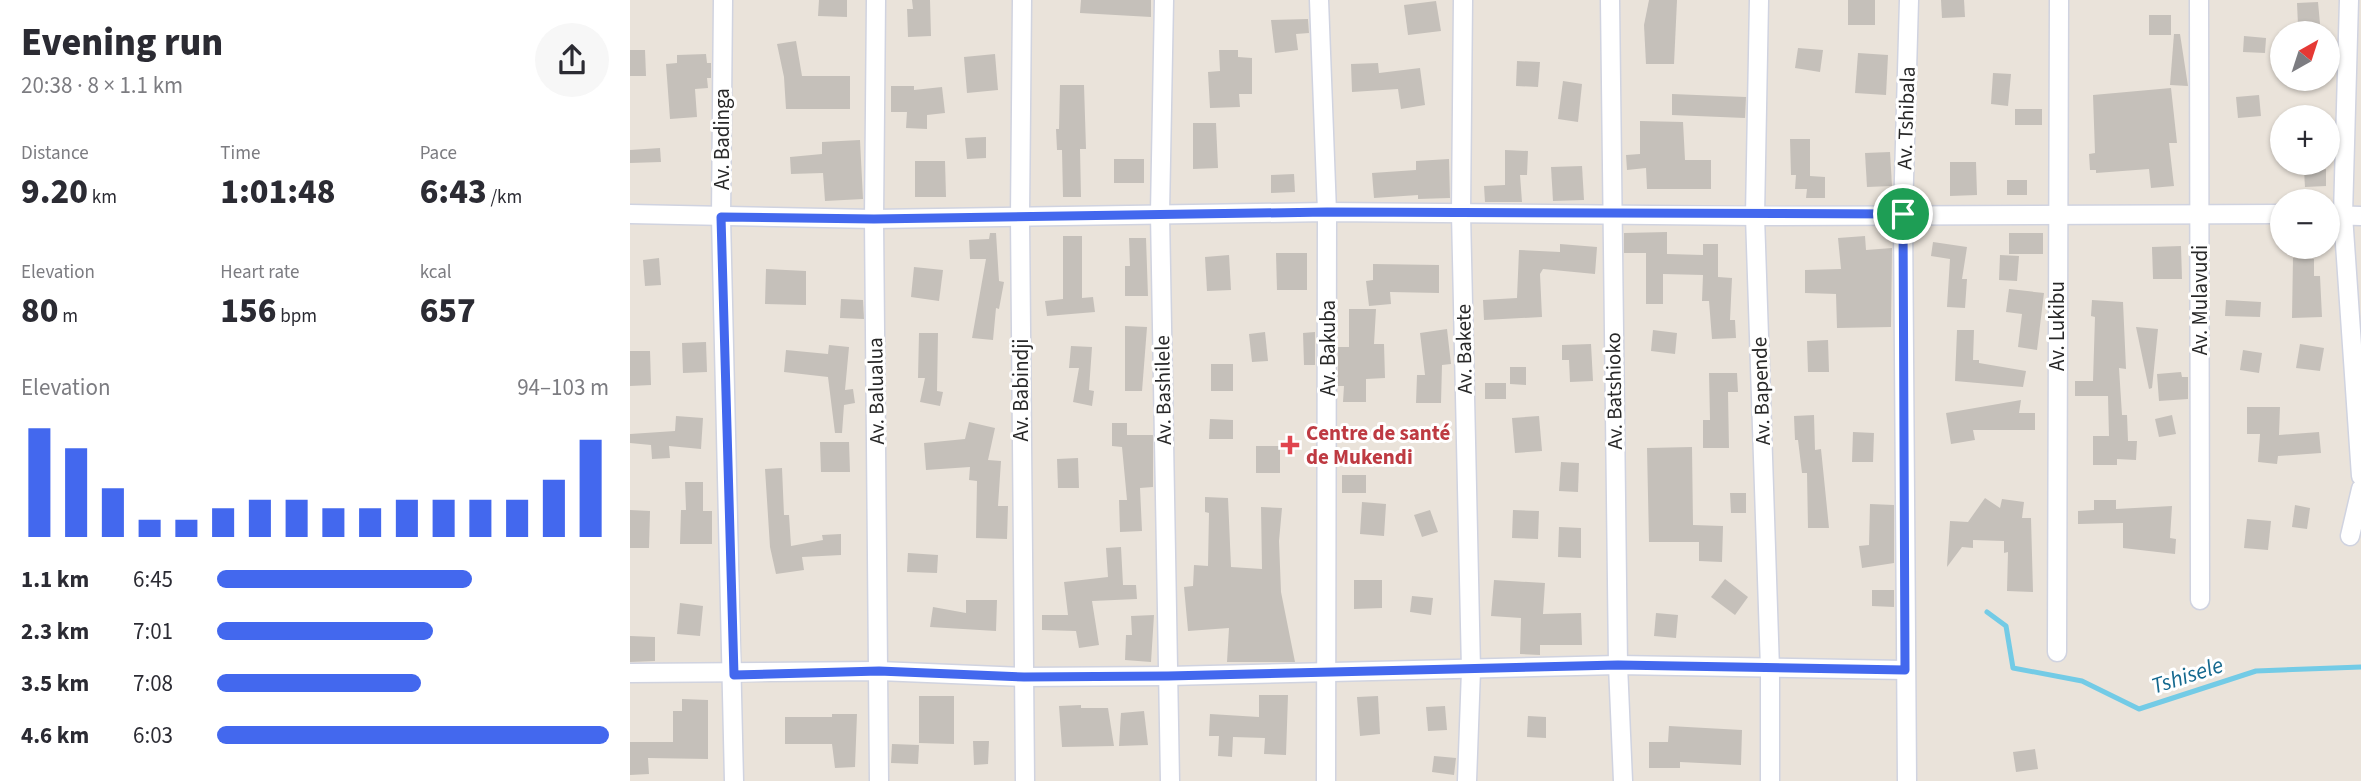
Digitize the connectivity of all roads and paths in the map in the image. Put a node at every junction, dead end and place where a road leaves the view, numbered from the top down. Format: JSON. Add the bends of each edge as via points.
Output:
{"nodes":[{"id":1,"x":723,"y":0,"type":"edge"},
{"id":2,"x":876,"y":0,"type":"edge"},
{"id":3,"x":1022,"y":0,"type":"edge"},
{"id":4,"x":1164,"y":0,"type":"edge"},
{"id":5,"x":1319,"y":0,"type":"edge"},
{"id":6,"x":1463,"y":0,"type":"edge"},
{"id":7,"x":1610,"y":0,"type":"edge"},
{"id":8,"x":1759,"y":0,"type":"edge"},
{"id":9,"x":1909,"y":0,"type":"edge"},
{"id":10,"x":2059,"y":0,"type":"edge"},
{"id":11,"x":2199,"y":0,"type":"edge"},
{"id":12,"x":2349,"y":0,"type":"edge"},
{"id":13,"x":1327,"y":212,"type":"junction"},
{"id":14,"x":2200,"y":212,"type":"junction"},
{"id":15,"x":1160,"y":213,"type":"junction"},
{"id":16,"x":630,"y":214,"type":"edge"},
{"id":17,"x":1461,"y":214,"type":"junction"},
{"id":18,"x":1611,"y":214,"type":"junction"},
{"id":19,"x":1903,"y":214,"type":"junction"},
{"id":20,"x":2270,"y":214,"type":"edge"},
{"id":21,"x":2057,"y":215,"type":"junction"},
{"id":22,"x":2344,"y":215,"type":"edge"},
{"id":23,"x":1755,"y":216,"type":"junction"},
{"id":24,"x":721,"y":217,"type":"junction"},
{"id":25,"x":1020,"y":217,"type":"junction"},
{"id":26,"x":874,"y":219,"type":"junction"},
{"id":27,"x":2361,"y":476,"type":"edge"},
{"id":28,"x":2361,"y":489,"type":"edge"},
{"id":29,"x":2350,"y":536,"type":"dead end"},
{"id":30,"x":2200,"y":600,"type":"dead end"},
{"id":31,"x":2057,"y":652,"type":"dead end"},
{"id":32,"x":1618,"y":665,"type":"junction"},
{"id":33,"x":1770,"y":668,"type":"junction"},
{"id":34,"x":1471,"y":670,"type":"junction"},
{"id":35,"x":1905,"y":670,"type":"junction"},
{"id":36,"x":879,"y":671,"type":"junction"},
{"id":37,"x":1328,"y":672,"type":"junction"},
{"id":38,"x":630,"y":673,"type":"edge"},
{"id":39,"x":734,"y":675,"type":"junction"},
{"id":40,"x":1168,"y":676,"type":"junction"},
{"id":41,"x":1024,"y":677,"type":"junction"},
{"id":42,"x":734,"y":781,"type":"edge"},
{"id":43,"x":879,"y":781,"type":"edge"},
{"id":44,"x":1025,"y":781,"type":"edge"},
{"id":45,"x":1170,"y":781,"type":"edge"},
{"id":46,"x":1326,"y":781,"type":"edge"},
{"id":47,"x":1467,"y":781,"type":"edge"},
{"id":48,"x":1623,"y":781,"type":"edge"},
{"id":49,"x":1770,"y":781,"type":"edge"},
{"id":50,"x":1907,"y":781,"type":"edge"}],
"edges":[{"from":1,"to":24,"type":"street","name":"Av. Badinga"},
{"from":2,"to":26,"type":"street","name":"Av. Balualua"},
{"from":3,"to":25,"type":"street","name":"Av. Babindji"},
{"from":4,"to":15,"type":"street","name":"Av. Bashilele"},
{"from":5,"to":13,"type":"street","name":"Av. Bakuba"},
{"from":6,"to":17,"type":"street","name":"Av. Bakete"},
{"from":7,"to":18,"type":"street","name":"Av. Batshioko"},
{"from":8,"to":23,"type":"street","name":"Av. Bapende"},
{"from":9,"to":19,"type":"street","name":"Av. Tshibala"},
{"from":10,"to":21,"type":"street","name":"Av. Lukibu"},
{"from":11,"to":14,"type":"street","name":"Av. Mulavudi"},
{"from":12,"to":22,"type":"street"},
{"from":13,"to":15,"type":"street"},
{"from":13,"to":17,"type":"street"},
{"from":13,"to":37,"type":"street","name":"Av. Bakuba"},
{"from":14,"to":20,"type":"street"},
{"from":14,"to":21,"type":"street"},
{"from":14,"to":30,"type":"street","name":"Av. Mulavudi"},
{"from":15,"to":25,"type":"street"},
{"from":15,"to":40,"type":"street","name":"Av. Bashilele"},
{"from":16,"to":24,"type":"street"},
{"from":17,"to":18,"type":"street"},
{"from":17,"to":34,"type":"street","name":"Av. Bakete"},
{"from":18,"to":23,"type":"street"},
{"from":18,"to":32,"type":"street","name":"Av. Batshioko"},
{"from":19,"to":21,"type":"street"},
{"from":19,"to":23,"type":"street"},
{"from":19,"to":35,"type":"street","name":"Av. Tshibala"},
{"from":21,"to":31,"type":"street","name":"Av. Lukibu"},
{"from":22,"to":27,"type":"street"},
{"from":23,"to":33,"type":"street","name":"Av. Bapende"},
{"from":24,"to":26,"type":"street"},
{"from":24,"to":39,"type":"street","name":"Av. Badinga"},
{"from":25,"to":26,"type":"street"},
{"from":25,"to":41,"type":"street","name":"Av. Babindji"},
{"from":26,"to":36,"type":"street","name":"Av. Balualua"},
{"from":28,"to":29,"type":"street"},
{"from":32,"to":33,"type":"street"},
{"from":32,"to":34,"type":"street"},
{"from":32,"to":48,"type":"street","name":"Av. Batshioko"},
{"from":33,"to":35,"type":"street"},
{"from":33,"to":49,"type":"street","name":"Av. Bapende"},
{"from":34,"to":37,"type":"street"},
{"from":34,"to":47,"type":"street","name":"Av. Bakete"},
{"from":35,"to":50,"type":"street","name":"Av. Tshibala"},
{"from":36,"to":39,"type":"street"},
{"from":36,"to":41,"type":"street"},
{"from":36,"to":43,"type":"street","name":"Av. Balualua"},
{"from":37,"to":40,"type":"street"},
{"from":37,"to":46,"type":"street","name":"Av. Bakuba"},
{"from":38,"to":39,"type":"street"},
{"from":39,"to":42,"type":"street","name":"Av. Badinga"},
{"from":40,"to":41,"type":"street"},
{"from":40,"to":45,"type":"street","name":"Av. Bashilele"},
{"from":41,"to":44,"type":"street","name":"Av. Babindji"}]}
